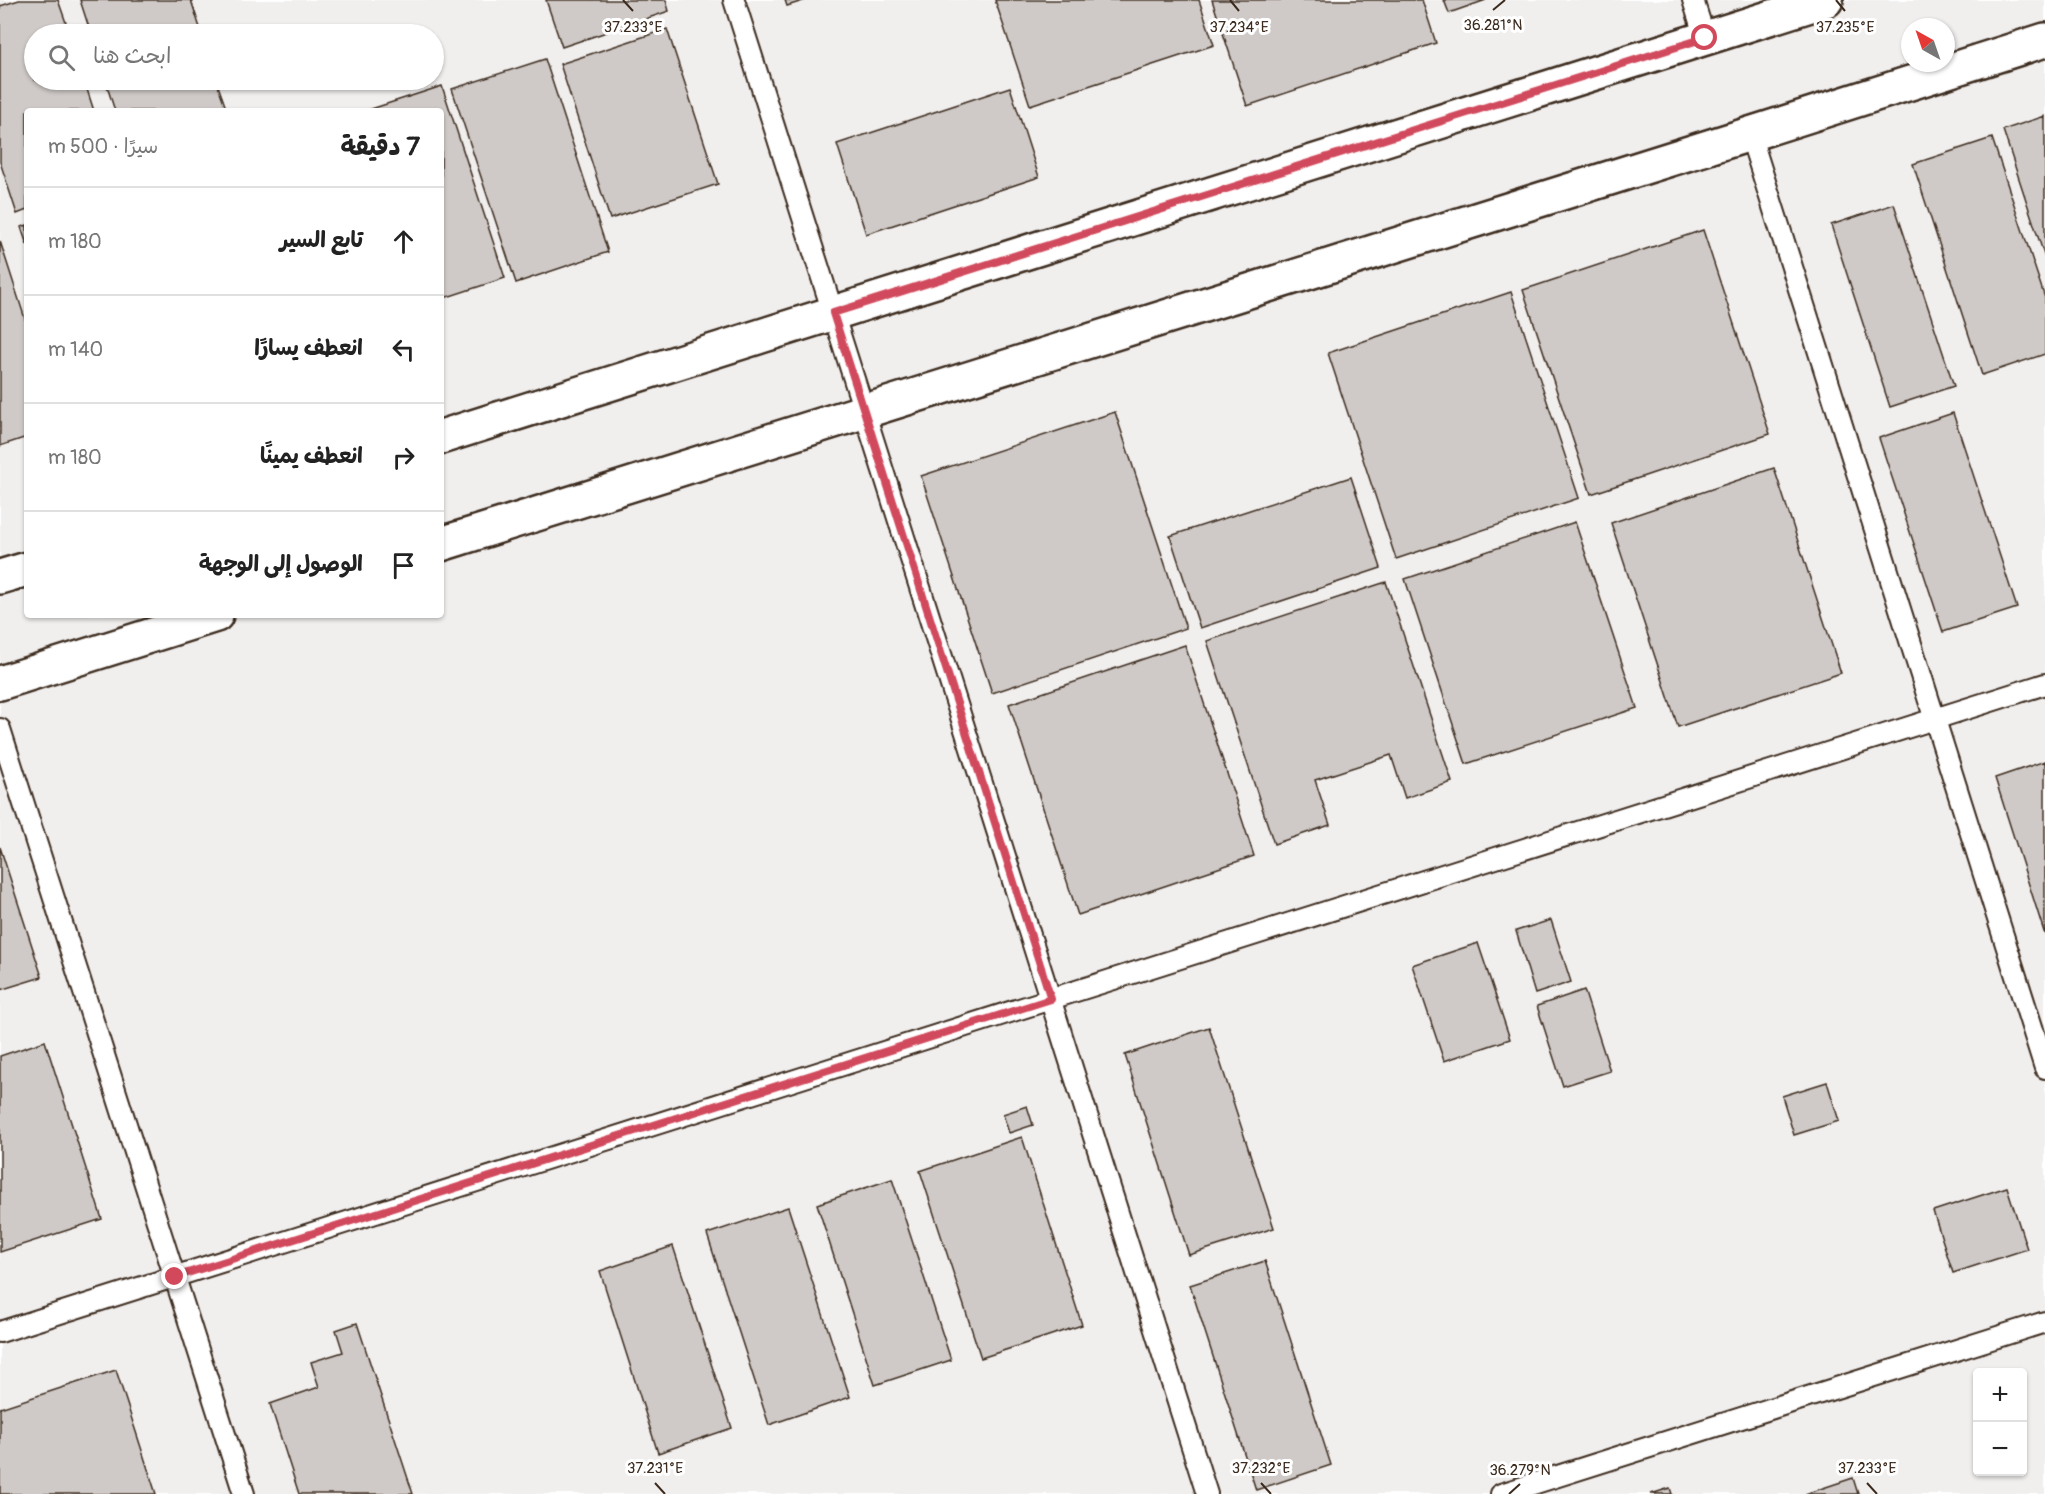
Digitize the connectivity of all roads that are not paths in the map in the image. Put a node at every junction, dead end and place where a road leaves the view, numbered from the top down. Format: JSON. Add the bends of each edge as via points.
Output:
{"nodes":[{"id":1,"x":734,"y":0,"type":"edge"},
{"id":2,"x":1693,"y":0,"type":"edge"},
{"id":3,"x":1826,"y":0,"type":"edge"},
{"id":4,"x":1705,"y":38,"type":"junction"},
{"id":5,"x":2045,"y":40,"type":"edge"},
{"id":6,"x":1750,"y":134,"type":"junction"},
{"id":7,"x":833,"y":313,"type":"junction"},
{"id":8,"x":864,"y":410,"type":"junction"},
{"id":9,"x":444,"y":436,"type":"edge"},
{"id":10,"x":444,"y":543,"type":"edge"},
{"id":11,"x":24,"y":570,"type":"edge"},
{"id":12,"x":0,"y":577,"type":"edge"},
{"id":13,"x":206,"y":618,"type":"edge"},
{"id":14,"x":0,"y":683,"type":"edge"},
{"id":15,"x":2045,"y":684,"type":"edge"},
{"id":16,"x":1935,"y":719,"type":"junction"},
{"id":17,"x":0,"y":729,"type":"edge"},
{"id":18,"x":1051,"y":999,"type":"junction"},
{"id":19,"x":2045,"y":1068,"type":"edge"},
{"id":20,"x":175,"y":1277,"type":"junction"},
{"id":21,"x":2045,"y":1322,"type":"edge"},
{"id":22,"x":0,"y":1332,"type":"edge"},
{"id":23,"x":244,"y":1494,"type":"edge"},
{"id":24,"x":1207,"y":1494,"type":"edge"},
{"id":25,"x":1501,"y":1494,"type":"edge"}],
"edges":[{"from":1,"to":7,"type":"lane"},
{"from":2,"to":4,"type":"lane"},
{"from":3,"to":4,"type":"street"},
{"from":4,"to":7,"type":"street"},
{"from":5,"to":6,"type":"street"},
{"from":6,"to":8,"type":"street"},
{"from":6,"to":16,"type":"lane"},
{"from":7,"to":8,"type":"lane"},
{"from":7,"to":9,"type":"street"},
{"from":8,"to":10,"type":"street"},
{"from":8,"to":18,"type":"lane"},
{"from":11,"to":12,"type":"street"},
{"from":13,"to":14,"type":"street"},
{"from":15,"to":16,"type":"lane"},
{"from":16,"to":18,"type":"lane"},
{"from":16,"to":19,"type":"lane"},
{"from":17,"to":20,"type":"lane"},
{"from":18,"to":20,"type":"lane"},
{"from":18,"to":24,"type":"lane"},
{"from":20,"to":22,"type":"lane"},
{"from":20,"to":23,"type":"lane"},
{"from":21,"to":25,"type":"lane"}]}
